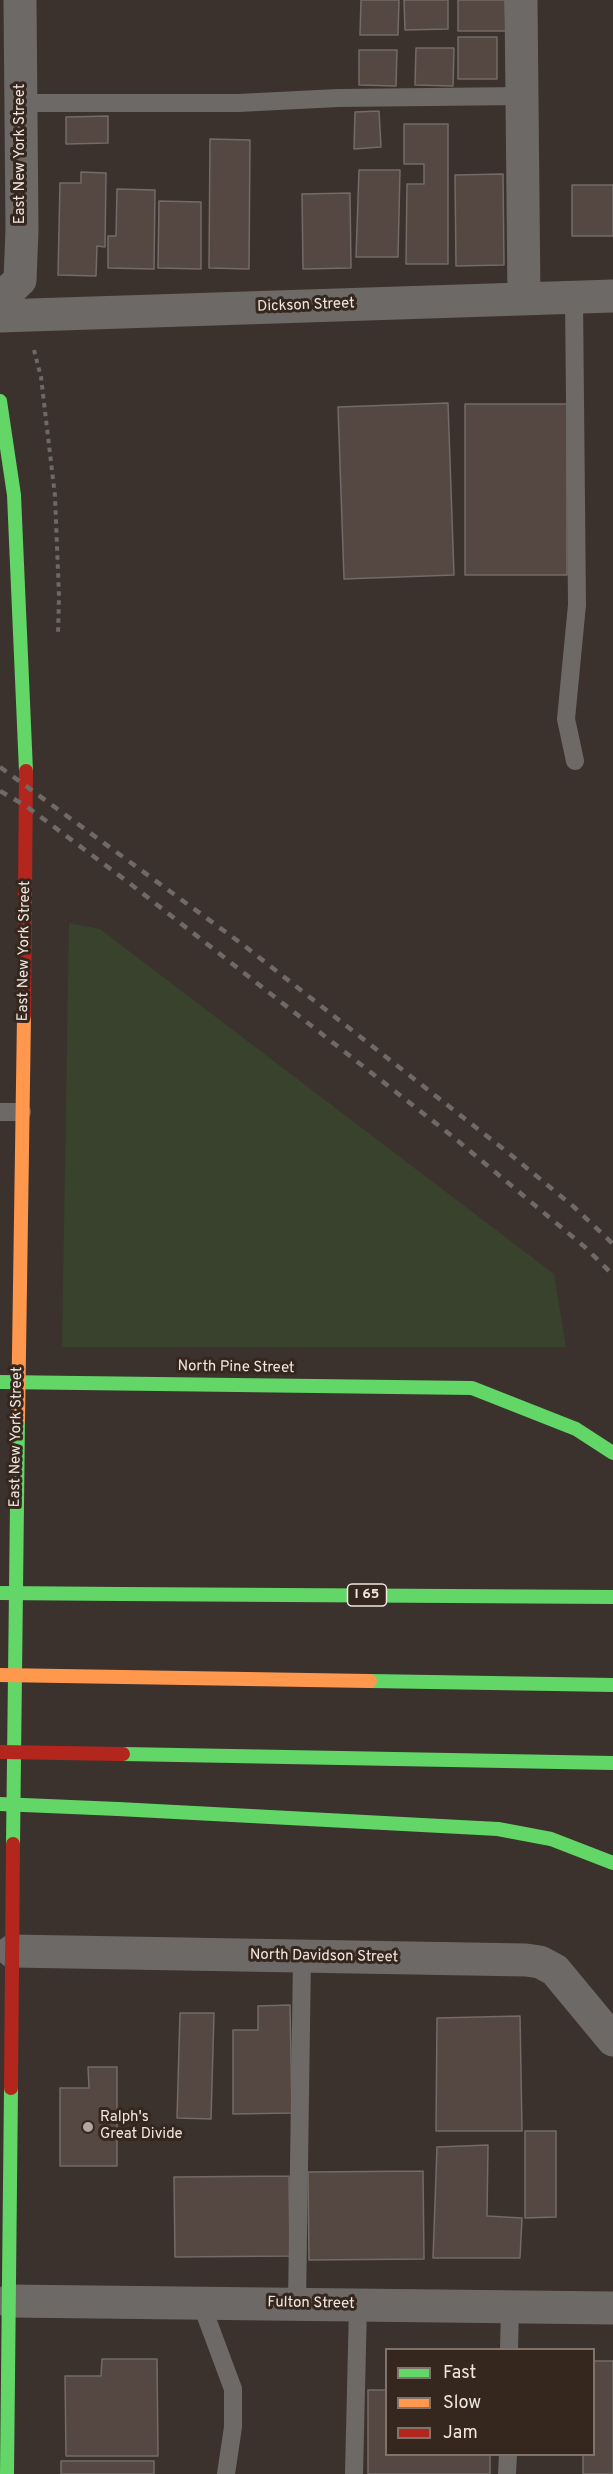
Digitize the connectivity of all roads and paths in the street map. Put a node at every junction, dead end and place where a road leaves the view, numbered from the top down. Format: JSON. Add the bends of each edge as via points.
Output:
{"nodes":[{"id":1,"x":20,"y":0,"type":"edge"},
{"id":2,"x":521,"y":0,"type":"edge"},
{"id":3,"x":522,"y":96,"type":"junction"},
{"id":4,"x":21,"y":103,"type":"junction"},
{"id":5,"x":613,"y":296,"type":"edge"},
{"id":6,"x":574,"y":297,"type":"junction"},
{"id":7,"x":0,"y":299,"type":"edge"},
{"id":8,"x":524,"y":299,"type":"junction"},
{"id":9,"x":0,"y":316,"type":"edge"},
{"id":10,"x":0,"y":401,"type":"edge"},
{"id":11,"x":576,"y":761,"type":"dead end"},
{"id":12,"x":0,"y":1112,"type":"edge"},
{"id":13,"x":22,"y":1112,"type":"junction"},
{"id":14,"x":18,"y":1381,"type":"junction"},
{"id":15,"x":0,"y":1382,"type":"edge"},
{"id":16,"x":613,"y":1453,"type":"edge"},
{"id":17,"x":0,"y":1593,"type":"edge"},
{"id":18,"x":613,"y":1597,"type":"edge"},
{"id":19,"x":0,"y":1675,"type":"edge"},
{"id":20,"x":613,"y":1685,"type":"edge"},
{"id":21,"x":0,"y":1752,"type":"edge"},
{"id":22,"x":613,"y":1763,"type":"edge"},
{"id":23,"x":0,"y":1804,"type":"edge"},
{"id":24,"x":613,"y":1863,"type":"edge"},
{"id":25,"x":6,"y":1951,"type":"edge"},
{"id":26,"x":302,"y":1957,"type":"junction"},
{"id":27,"x":613,"y":2040,"type":"edge"},
{"id":28,"x":9,"y":2301,"type":"junction"},
{"id":29,"x":201,"y":2303,"type":"junction"},
{"id":30,"x":297,"y":2303,"type":"junction"},
{"id":31,"x":358,"y":2305,"type":"junction"},
{"id":32,"x":510,"y":2307,"type":"junction"},
{"id":33,"x":613,"y":2308,"type":"edge"},
{"id":34,"x":509,"y":2348,"type":"edge"},
{"id":35,"x":508,"y":2456,"type":"edge"},
{"id":36,"x":7,"y":2474,"type":"edge"},
{"id":37,"x":226,"y":2474,"type":"edge"},
{"id":38,"x":354,"y":2474,"type":"edge"},
{"id":39,"x":507,"y":2474,"type":"edge"}],
"edges":[{"from":1,"to":4,"type":"street","name":"East New York Street"},
{"from":2,"to":3,"type":"street"},
{"from":3,"to":4,"type":"lane","via":[[238,103]]},
{"from":3,"to":8,"type":"street"},
{"from":4,"to":7,"type":"street","name":"East New York Street","via":[[20,280]]},
{"from":5,"to":6,"type":"street","name":"Dickson Street"},
{"from":6,"to":8,"type":"street","name":"Dickson Street"},
{"from":6,"to":11,"type":"lane","via":[[577,605],[566,718]]},
{"from":8,"to":9,"type":"street","name":"Dickson Street"},
{"from":10,"to":13,"type":"main road","name":"East New York Street","via":[[14,495],[26,774]]},
{"from":12,"to":13,"type":"lane"},
{"from":13,"to":14,"type":"main road","name":"East New York Street"},
{"from":14,"to":15,"type":"main road","name":"North Pine Street"},
{"from":14,"to":16,"type":"main road","name":"North Pine Street","via":[[472,1388],[576,1429]]},
{"from":14,"to":25,"type":"main road","name":"East New York Street"},
{"from":17,"to":18,"type":"main road","number":"I 65","bridge":true},
{"from":19,"to":20,"type":"main road","bridge":true},
{"from":21,"to":22,"type":"main road","bridge":true},
{"from":23,"to":24,"type":"main road","bridge":true,"via":[[498,1829],[551,1839]]},
{"from":25,"to":26,"type":"street","name":"North Davidson Street"},
{"from":25,"to":28,"type":"main road","name":"East New York Street"},
{"from":26,"to":27,"type":"street","name":"North Davidson Street","via":[[540,1962],[555,1970]]},
{"from":26,"to":30,"type":"lane"},
{"from":28,"to":29,"type":"street","name":"Fulton Street"},
{"from":28,"to":36,"type":"main road","name":"East New York Street"},
{"from":29,"to":30,"type":"street","name":"Fulton Street"},
{"from":29,"to":37,"type":"lane","via":[[233,2389],[233,2427]]},
{"from":30,"to":31,"type":"street","name":"Fulton Street"},
{"from":31,"to":32,"type":"street","name":"Fulton Street"},
{"from":31,"to":38,"type":"lane"},
{"from":32,"to":33,"type":"street","name":"Fulton Street"},
{"from":32,"to":34,"type":"lane"},
{"from":35,"to":39,"type":"lane"}]}
